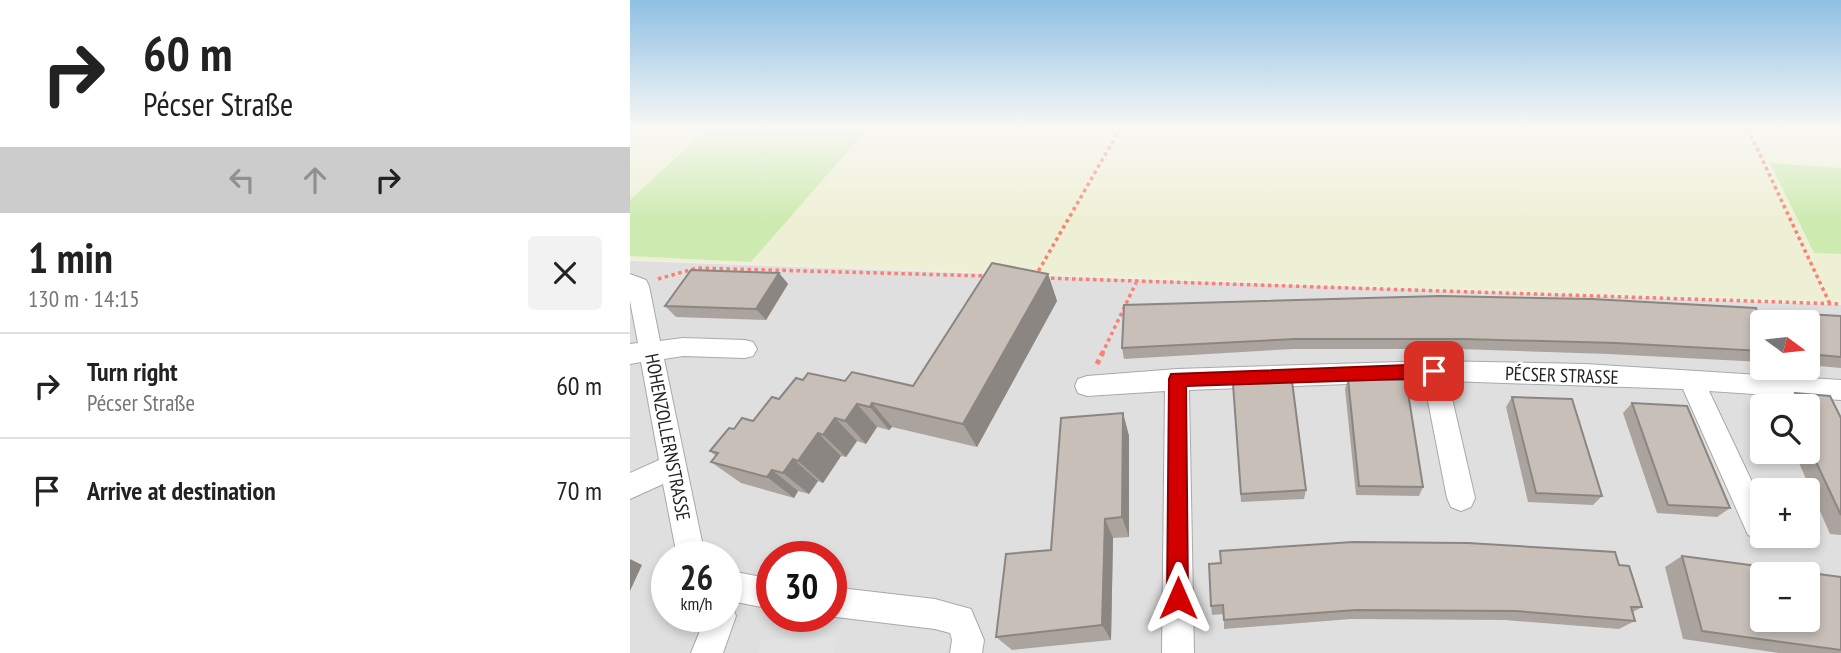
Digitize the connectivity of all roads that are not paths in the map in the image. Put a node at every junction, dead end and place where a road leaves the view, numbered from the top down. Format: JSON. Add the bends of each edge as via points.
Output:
{"nodes":[{"id":1,"x":634,"y":284,"type":"edge"},
{"id":2,"x":745,"y":349,"type":"dead end"},
{"id":3,"x":641,"y":353,"type":"edge"},
{"id":4,"x":1434,"y":371,"type":"junction"},
{"id":5,"x":1177,"y":379,"type":"junction"},
{"id":6,"x":1691,"y":379,"type":"junction"},
{"id":7,"x":1087,"y":386,"type":"road end"},
{"id":8,"x":1841,"y":390,"type":"edge"},
{"id":9,"x":675,"y":466,"type":"junction"},
{"id":10,"x":630,"y":486,"type":"edge"},
{"id":11,"x":1461,"y":498,"type":"dead end"},
{"id":12,"x":1750,"y":508,"type":"edge"},
{"id":13,"x":688,"y":541,"type":"edge"},
{"id":14,"x":847,"y":603,"type":"edge"},
{"id":15,"x":715,"y":632,"type":"edge"},
{"id":16,"x":707,"y":653,"type":"edge"},
{"id":17,"x":966,"y":653,"type":"edge"},
{"id":18,"x":1178,"y":653,"type":"edge"}],
"edges":[{"from":1,"to":3,"type":"street","name":"HOHENZOLLERNSTRASSE"},
{"from":2,"to":3,"type":"street","via":[[683,346]]},
{"from":3,"to":9,"type":"street","name":"HOHENZOLLERNSTRASSE"},
{"from":4,"to":5,"type":"street","name":"PÉCSER STRASSE"},
{"from":4,"to":6,"type":"street","name":"PÉCSER STRASSE"},
{"from":4,"to":11,"type":"street"},
{"from":5,"to":7,"type":"street","name":"PÉCSER STRASSE"},
{"from":5,"to":18,"type":"street"},
{"from":6,"to":8,"type":"street","name":"PÉCSER STRASSE"},
{"from":6,"to":12,"type":"street"},
{"from":9,"to":10,"type":"street"},
{"from":9,"to":13,"type":"street","name":"HOHENZOLLERNSTRASSE"},
{"from":14,"to":17,"type":"street","via":[[960,620],[968,640]]},
{"from":15,"to":16,"type":"street"}]}
